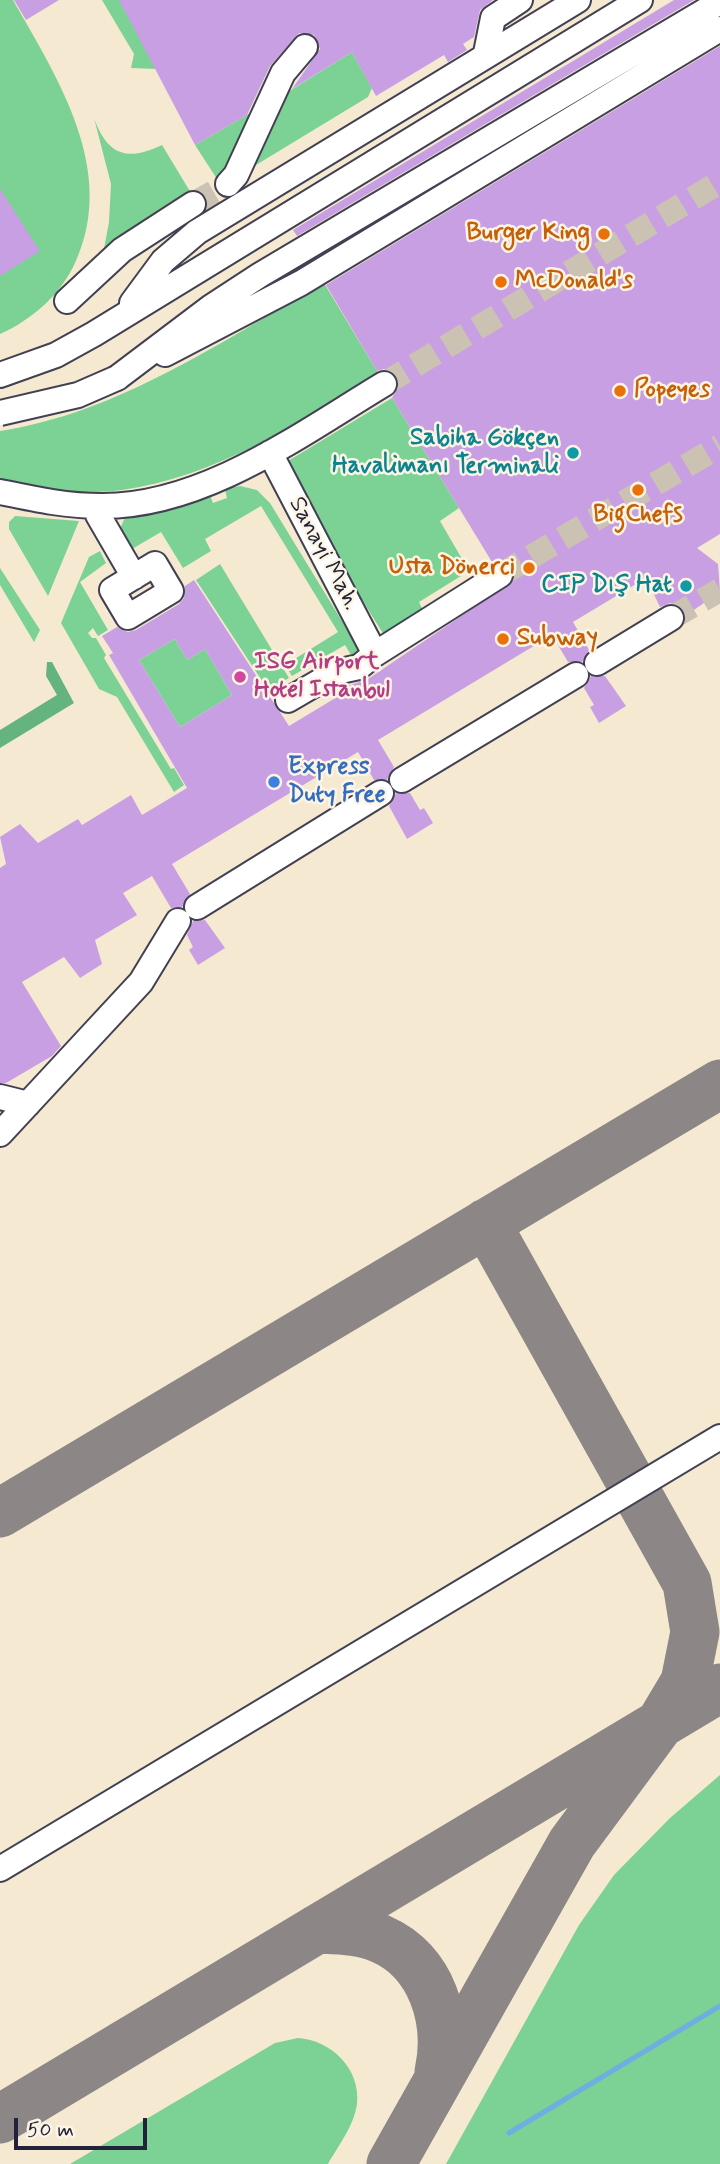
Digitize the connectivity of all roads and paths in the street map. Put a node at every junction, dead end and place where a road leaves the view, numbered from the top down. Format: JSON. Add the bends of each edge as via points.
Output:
{"nodes":[{"id":1,"x":520,"y":0,"type":"edge"},
{"id":2,"x":578,"y":0,"type":"edge"},
{"id":3,"x":640,"y":0,"type":"edge"},
{"id":4,"x":720,"y":2,"type":"edge"},
{"id":5,"x":720,"y":29,"type":"edge"},
{"id":6,"x":305,"y":47,"type":"dead end"},
{"id":7,"x":486,"y":53,"type":"junction"},
{"id":8,"x":228,"y":184,"type":"tunnel mouth"},
{"id":9,"x":193,"y":204,"type":"tunnel mouth"},
{"id":10,"x":67,"y":301,"type":"dead end"},
{"id":11,"x":124,"y":315,"type":"junction"},
{"id":12,"x":0,"y":375,"type":"edge"},
{"id":13,"x":117,"y":378,"type":"junction"},
{"id":14,"x":384,"y":384,"type":"tunnel mouth"},
{"id":15,"x":0,"y":413,"type":"edge"},
{"id":16,"x":270,"y":453,"type":"junction"},
{"id":17,"x":0,"y":492,"type":"edge"},
{"id":18,"x":98,"y":515,"type":"dead end"},
{"id":19,"x":500,"y":575,"type":"tunnel mouth"},
{"id":20,"x":134,"y":577,"type":"dead end"},
{"id":21,"x":671,"y":618,"type":"tunnel mouth"},
{"id":22,"x":375,"y":654,"type":"junction"},
{"id":23,"x":288,"y":700,"type":"dead end"},
{"id":24,"x":0,"y":1097,"type":"edge"},
{"id":25,"x":27,"y":1104,"type":"junction"},
{"id":26,"x":0,"y":1134,"type":"edge"},
{"id":27,"x":720,"y":1437,"type":"edge"},
{"id":28,"x":0,"y":1869,"type":"edge"}],
"edges":[{"from":1,"to":7,"type":"street","via":[[493,18]]},
{"from":2,"to":7,"type":"street"},
{"from":3,"to":11,"type":"street"},
{"from":4,"to":13,"type":"street","via":[[260,275]]},
{"from":5,"to":13,"type":"street","via":[[301,283]]},
{"from":6,"to":8,"type":"street","via":[[283,73]]},
{"from":7,"to":11,"type":"street","via":[[197,232],[163,261]]},
{"from":9,"to":10,"type":"street","via":[[122,250]]},
{"from":11,"to":12,"type":"street","via":[[56,355]]},
{"from":13,"to":15,"type":"street","bridge":true,"via":[[78,395]]},
{"from":14,"to":16,"type":"street"},
{"from":16,"to":17,"type":"street","via":[[217,480],[140,503],[51,503]]},
{"from":16,"to":22,"type":"street","name":"Sanayi Mah."},
{"from":18,"to":20,"type":"street"},
{"from":19,"to":22,"type":"street"},
{"from":21,"to":25,"type":"street","via":[[188,914],[141,982]]},
{"from":22,"to":23,"type":"street","via":[[359,667],[336,672]]},
{"from":24,"to":25,"type":"street"},
{"from":25,"to":26,"type":"street"},
{"from":27,"to":28,"type":"street"}]}
